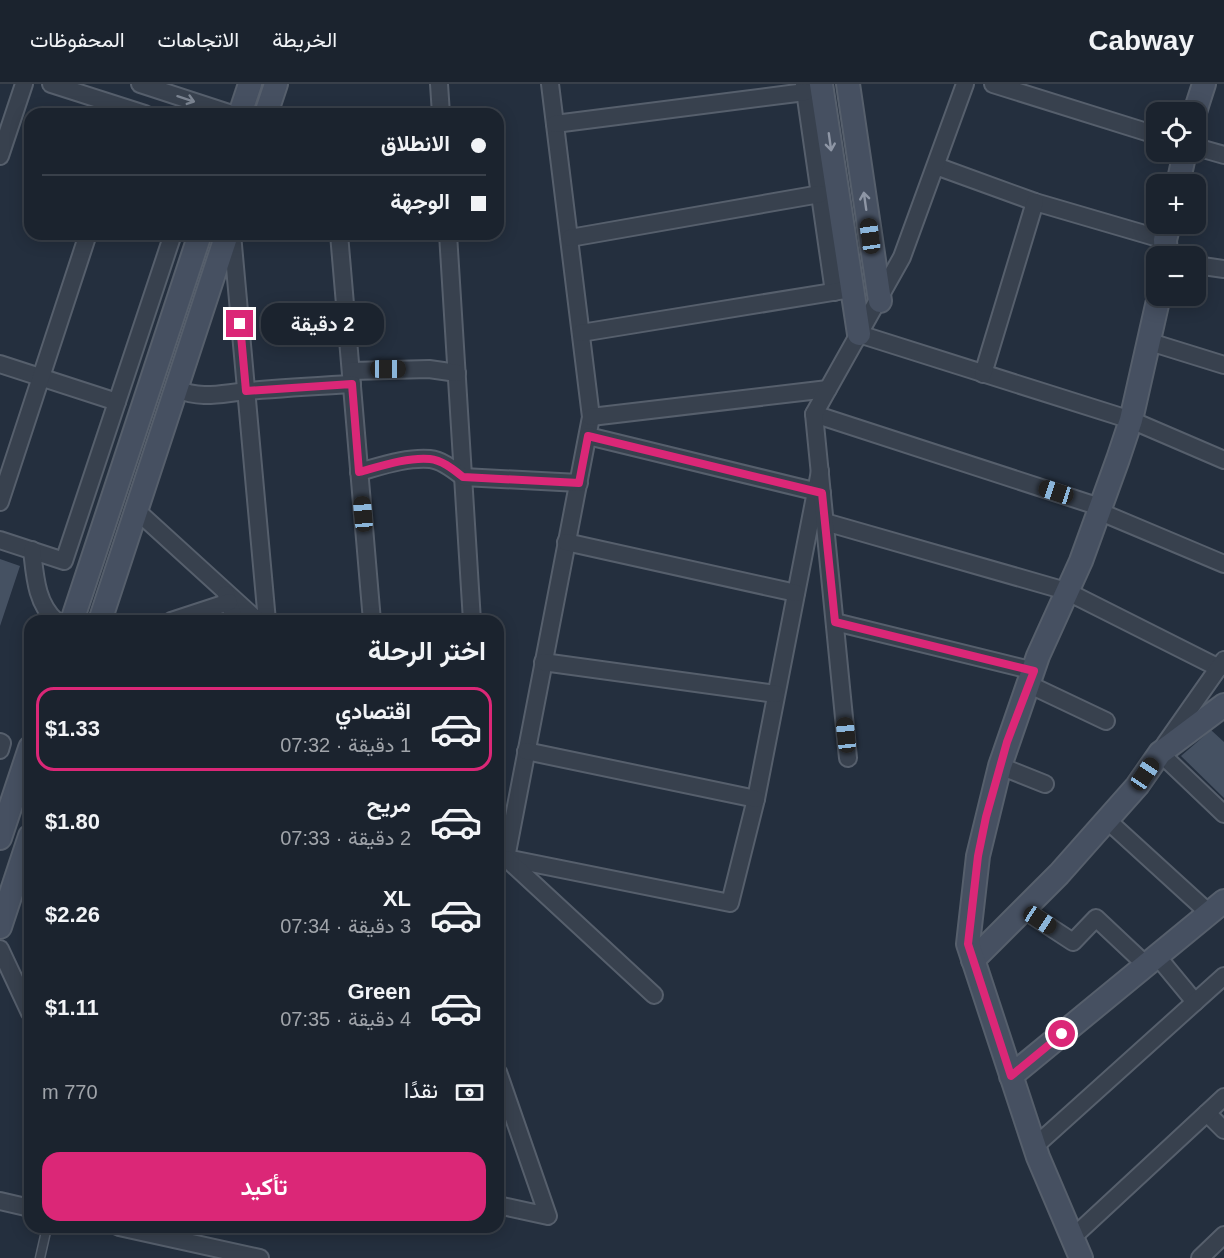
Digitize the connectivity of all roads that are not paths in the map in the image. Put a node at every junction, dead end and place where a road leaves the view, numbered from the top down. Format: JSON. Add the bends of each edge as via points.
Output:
{"nodes":[{"id":1,"x":24,"y":84,"type":"edge"},
{"id":2,"x":51,"y":84,"type":"edge"},
{"id":3,"x":140,"y":84,"type":"edge"},
{"id":4,"x":276,"y":84,"type":"edge"},
{"id":5,"x":440,"y":84,"type":"edge"},
{"id":6,"x":550,"y":84,"type":"edge"},
{"id":7,"x":848,"y":84,"type":"edge"},
{"id":8,"x":965,"y":84,"type":"edge"},
{"id":9,"x":993,"y":84,"type":"edge"},
{"id":10,"x":1204,"y":84,"type":"edge"},
{"id":11,"x":247,"y":85,"type":"edge"},
{"id":12,"x":810,"y":87,"type":"edge"},
{"id":13,"x":1198,"y":102,"type":"edge"},
{"id":14,"x":119,"y":108,"type":"edge"},
{"id":15,"x":214,"y":108,"type":"edge"},
{"id":16,"x":241,"y":108,"type":"edge"},
{"id":17,"x":268,"y":108,"type":"edge"},
{"id":18,"x":441,"y":108,"type":"edge"},
{"id":19,"x":555,"y":124,"type":"junction"},
{"id":20,"x":1146,"y":132,"type":"edge"},
{"id":21,"x":1206,"y":150,"type":"edge"},
{"id":22,"x":1224,"y":155,"type":"edge"},
{"id":23,"x":0,"y":156,"type":"edge"},
{"id":24,"x":936,"y":166,"type":"junction"},
{"id":25,"x":820,"y":194,"type":"junction"},
{"id":26,"x":1035,"y":202,"type":"junction"},
{"id":27,"x":570,"y":238,"type":"junction"},
{"id":28,"x":86,"y":240,"type":"edge"},
{"id":29,"x":171,"y":240,"type":"edge"},
{"id":30,"x":198,"y":240,"type":"edge"},
{"id":31,"x":225,"y":240,"type":"edge"},
{"id":32,"x":233,"y":240,"type":"edge"},
{"id":33,"x":340,"y":240,"type":"edge"},
{"id":34,"x":448,"y":240,"type":"edge"},
{"id":35,"x":1167,"y":240,"type":"edge"},
{"id":36,"x":1206,"y":266,"type":"edge"},
{"id":37,"x":1224,"y":269,"type":"edge"},
{"id":38,"x":843,"y":291,"type":"junction"},
{"id":39,"x":880,"y":301,"type":"junction"},
{"id":40,"x":1157,"y":306,"type":"edge"},
{"id":41,"x":581,"y":333,"type":"junction"},
{"id":42,"x":859,"y":334,"type":"junction"},
{"id":43,"x":1150,"y":342,"type":"junction"},
{"id":44,"x":0,"y":364,"type":"edge"},
{"id":45,"x":1224,"y":365,"type":"edge"},
{"id":46,"x":457,"y":373,"type":"junction"},
{"id":47,"x":983,"y":374,"type":"junction"},
{"id":48,"x":42,"y":377,"type":"junction"},
{"id":49,"x":351,"y":378,"type":"junction"},
{"id":50,"x":176,"y":389,"type":"junction"},
{"id":51,"x":828,"y":389,"type":"junction"},
{"id":52,"x":246,"y":391,"type":"junction"},
{"id":53,"x":117,"y":402,"type":"junction"},
{"id":54,"x":814,"y":414,"type":"junction"},
{"id":55,"x":591,"y":417,"type":"junction"},
{"id":56,"x":1131,"y":420,"type":"junction"},
{"id":57,"x":588,"y":436,"type":"junction"},
{"id":58,"x":1224,"y":460,"type":"edge"},
{"id":59,"x":359,"y":472,"type":"junction"},
{"id":60,"x":463,"y":477,"type":"junction"},
{"id":61,"x":579,"y":483,"type":"junction"},
{"id":62,"x":819,"y":492,"type":"junction"},
{"id":63,"x":0,"y":502,"type":"edge"},
{"id":64,"x":1099,"y":509,"type":"junction"},
{"id":65,"x":136,"y":510,"type":"junction"},
{"id":66,"x":825,"y":522,"type":"junction"},
{"id":67,"x":0,"y":540,"type":"edge"},
{"id":68,"x":566,"y":542,"type":"junction"},
{"id":69,"x":32,"y":550,"type":"junction"},
{"id":70,"x":1224,"y":564,"type":"edge"},
{"id":71,"x":1066,"y":591,"type":"junction"},
{"id":72,"x":796,"y":593,"type":"junction"},
{"id":73,"x":226,"y":595,"type":"junction"},
{"id":74,"x":49,"y":615,"type":"edge"},
{"id":75,"x":74,"y":615,"type":"edge"},
{"id":76,"x":102,"y":615,"type":"edge"},
{"id":77,"x":184,"y":615,"type":"edge"},
{"id":78,"x":233,"y":615,"type":"edge"},
{"id":79,"x":251,"y":615,"type":"edge"},
{"id":80,"x":266,"y":615,"type":"edge"},
{"id":81,"x":371,"y":615,"type":"edge"},
{"id":82,"x":472,"y":615,"type":"edge"},
{"id":83,"x":835,"y":622,"type":"junction"},
{"id":84,"x":543,"y":662,"type":"junction"},
{"id":85,"x":1221,"y":664,"type":"edge"},
{"id":86,"x":1031,"y":677,"type":"junction"},
{"id":87,"x":776,"y":694,"type":"junction"},
{"id":88,"x":1221,"y":713,"type":"edge"},
{"id":89,"x":1106,"y":721,"type":"dead end"},
{"id":90,"x":0,"y":742,"type":"edge"},
{"id":91,"x":0,"y":750,"type":"edge"},
{"id":92,"x":526,"y":752,"type":"junction"},
{"id":93,"x":848,"y":758,"type":"dead end"},
{"id":94,"x":1156,"y":758,"type":"junction"},
{"id":95,"x":24,"y":766,"type":"edge"},
{"id":96,"x":1000,"y":766,"type":"junction"},
{"id":97,"x":1045,"y":784,"type":"dead end"},
{"id":98,"x":756,"y":799,"type":"junction"},
{"id":99,"x":1224,"y":814,"type":"edge"},
{"id":100,"x":1107,"y":820,"type":"junction"},
{"id":101,"x":0,"y":838,"type":"edge"},
{"id":102,"x":504,"y":846,"type":"edge"},
{"id":103,"x":24,"y":854,"type":"edge"},
{"id":104,"x":504,"y":854,"type":"edge"},
{"id":105,"x":504,"y":856,"type":"edge"},
{"id":106,"x":1217,"y":907,"type":"edge"},
{"id":107,"x":1023,"y":909,"type":"junction"},
{"id":108,"x":0,"y":927,"type":"edge"},
{"id":109,"x":0,"y":949,"type":"edge"},
{"id":110,"x":973,"y":960,"type":"junction"},
{"id":111,"x":1152,"y":961,"type":"junction"},
{"id":112,"x":1224,"y":976,"type":"edge"},
{"id":113,"x":654,"y":995,"type":"dead end"},
{"id":114,"x":24,"y":1000,"type":"edge"},
{"id":115,"x":1195,"y":1002,"type":"junction"},
{"id":116,"x":1011,"y":1076,"type":"junction"},
{"id":117,"x":504,"y":1089,"type":"edge"},
{"id":118,"x":1224,"y":1097,"type":"edge"},
{"id":119,"x":1207,"y":1113,"type":"junction"},
{"id":120,"x":1224,"y":1130,"type":"edge"},
{"id":121,"x":1034,"y":1147,"type":"junction"},
{"id":122,"x":0,"y":1201,"type":"edge"},
{"id":123,"x":504,"y":1206,"type":"edge"},
{"id":124,"x":24,"y":1207,"type":"edge"},
{"id":125,"x":46,"y":1233,"type":"edge"},
{"id":126,"x":142,"y":1233,"type":"edge"},
{"id":127,"x":1224,"y":1235,"type":"edge"},
{"id":128,"x":1077,"y":1248,"type":"edge"},
{"id":129,"x":217,"y":1253,"type":"edge"},
{"id":130,"x":40,"y":1258,"type":"edge"},
{"id":131,"x":260,"y":1258,"type":"edge"},
{"id":132,"x":1200,"y":1258,"type":"edge"}],
"edges":[{"from":1,"to":23,"type":"street"},
{"from":2,"to":14,"type":"street"},
{"from":3,"to":15,"type":"street","one_way":true},
{"from":4,"to":17,"type":"street"},
{"from":5,"to":18,"type":"street"},
{"from":6,"to":19,"type":"street"},
{"from":39,"to":7,"type":"street","one_way":true},
{"from":8,"to":24,"type":"street"},
{"from":9,"to":20,"type":"street"},
{"from":10,"to":13,"type":"street"},
{"from":11,"to":16,"type":"street"},
{"from":12,"to":19,"type":"street"},
{"from":12,"to":25,"type":"street"},
{"from":12,"to":38,"type":"street","one_way":true},
{"from":19,"to":27,"type":"street"},
{"from":21,"to":22,"type":"street"},
{"from":24,"to":26,"type":"street"},
{"from":24,"to":39,"type":"street","via":[[902,257]]},
{"from":25,"to":27,"type":"street"},
{"from":25,"to":38,"type":"street"},
{"from":26,"to":35,"type":"street"},
{"from":26,"to":47,"type":"street"},
{"from":27,"to":41,"type":"street"},
{"from":28,"to":48,"type":"street"},
{"from":29,"to":53,"type":"street"},
{"from":30,"to":75,"type":"street"},
{"from":31,"to":50,"type":"street"},
{"from":32,"to":52,"type":"street"},
{"from":33,"to":49,"type":"street"},
{"from":34,"to":46,"type":"street"},
{"from":36,"to":37,"type":"street"},
{"from":38,"to":41,"type":"street"},
{"from":38,"to":42,"type":"street"},
{"from":39,"to":42,"type":"street"},
{"from":40,"to":43,"type":"street"},
{"from":41,"to":55,"type":"street"},
{"from":42,"to":47,"type":"street"},
{"from":42,"to":51,"type":"street"},
{"from":43,"to":45,"type":"street"},
{"from":43,"to":56,"type":"street"},
{"from":44,"to":48,"type":"street"},
{"from":46,"to":49,"type":"street","via":[[418,369]]},
{"from":46,"to":60,"type":"street"},
{"from":47,"to":56,"type":"street"},
{"from":48,"to":53,"type":"street"},
{"from":48,"to":63,"type":"street"},
{"from":49,"to":52,"type":"street"},
{"from":49,"to":59,"type":"street"},
{"from":50,"to":52,"type":"street","via":[[192,396]]},
{"from":50,"to":65,"type":"street"},
{"from":51,"to":54,"type":"street"},
{"from":51,"to":55,"type":"street"},
{"from":52,"to":80,"type":"street"},
{"from":53,"to":69,"type":"street","via":[[64,561]]},
{"from":54,"to":62,"type":"street"},
{"from":54,"to":64,"type":"street"},
{"from":55,"to":57,"type":"street"},
{"from":56,"to":58,"type":"street"},
{"from":56,"to":64,"type":"street"},
{"from":57,"to":61,"type":"street"},
{"from":57,"to":62,"type":"street"},
{"from":59,"to":60,"type":"street","via":[[432,459]]},
{"from":59,"to":81,"type":"street"},
{"from":60,"to":61,"type":"street"},
{"from":60,"to":82,"type":"street"},
{"from":61,"to":68,"type":"street"},
{"from":62,"to":66,"type":"street"},
{"from":62,"to":72,"type":"street"},
{"from":64,"to":70,"type":"street"},
{"from":64,"to":71,"type":"street"},
{"from":65,"to":73,"type":"street"},
{"from":65,"to":76,"type":"street"},
{"from":66,"to":71,"type":"street"},
{"from":66,"to":83,"type":"street"},
{"from":67,"to":69,"type":"street"},
{"from":68,"to":72,"type":"street"},
{"from":68,"to":84,"type":"street"},
{"from":69,"to":74,"type":"street","via":[[37,590]]},
{"from":71,"to":85,"type":"street"},
{"from":71,"to":86,"type":"street"},
{"from":72,"to":87,"type":"street"},
{"from":73,"to":77,"type":"street"},
{"from":73,"to":78,"type":"street"},
{"from":73,"to":79,"type":"street"},
{"from":83,"to":86,"type":"street"},
{"from":83,"to":93,"type":"street"},
{"from":84,"to":87,"type":"street"},
{"from":84,"to":92,"type":"street"},
{"from":85,"to":94,"type":"street"},
{"from":86,"to":89,"type":"street"},
{"from":86,"to":96,"type":"street"},
{"from":87,"to":98,"type":"street"},
{"from":88,"to":94,"type":"street"},
{"from":90,"to":91,"type":"street"},
{"from":92,"to":98,"type":"street"},
{"from":92,"to":102,"type":"street"},
{"from":94,"to":99,"type":"street"},
{"from":94,"to":100,"type":"street"},
{"from":95,"to":101,"type":"street"},
{"from":96,"to":97,"type":"street"},
{"from":96,"to":110,"type":"street","via":[[978,856],[968,944]]},
{"from":98,"to":104,"type":"street","via":[[730,903]]},
{"from":100,"to":106,"type":"street"},
{"from":100,"to":107,"type":"street"},
{"from":103,"to":108,"type":"street"},
{"from":105,"to":113,"type":"street"},
{"from":106,"to":111,"type":"street"},
{"from":107,"to":110,"type":"street"},
{"from":107,"to":111,"type":"street","via":[[1073,942],[1096,918]]},
{"from":109,"to":114,"type":"street"},
{"from":110,"to":116,"type":"street"},
{"from":111,"to":115,"type":"street"},
{"from":111,"to":116,"type":"street"},
{"from":112,"to":115,"type":"street"},
{"from":115,"to":121,"type":"street"},
{"from":116,"to":121,"type":"street"},
{"from":117,"to":123,"type":"street","via":[[548,1216]]},
{"from":118,"to":119,"type":"street"},
{"from":119,"to":120,"type":"street"},
{"from":119,"to":128,"type":"street"},
{"from":121,"to":128,"type":"street"},
{"from":122,"to":124,"type":"street"},
{"from":125,"to":130,"type":"lane"},
{"from":126,"to":129,"type":"street"},
{"from":127,"to":132,"type":"street"},
{"from":129,"to":131,"type":"street"}]}
